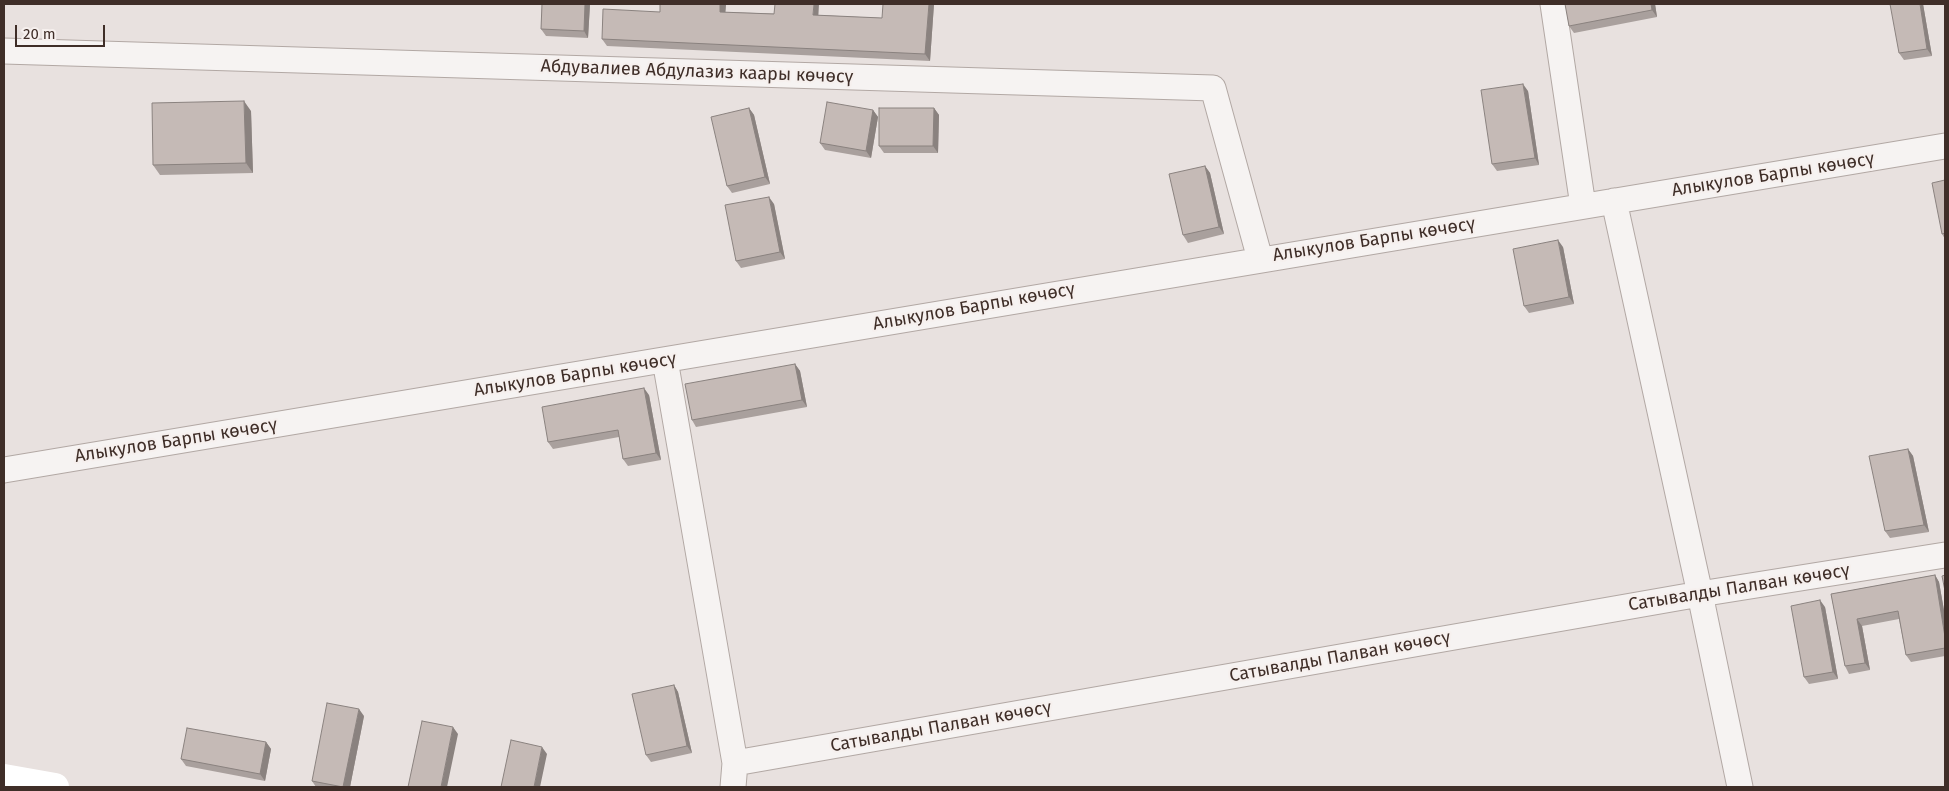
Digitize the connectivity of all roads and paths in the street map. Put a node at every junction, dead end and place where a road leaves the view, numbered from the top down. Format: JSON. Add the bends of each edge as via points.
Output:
{"nodes":[{"id":1,"x":1553,"y":4,"type":"edge"},
{"id":2,"x":4,"y":51,"type":"edge"},
{"id":3,"x":1945,"y":146,"type":"edge"},
{"id":4,"x":1614,"y":201,"type":"junction"},
{"id":5,"x":1583,"y":206,"type":"junction"},
{"id":6,"x":1260,"y":259,"type":"junction"},
{"id":7,"x":665,"y":360,"type":"junction"},
{"id":8,"x":4,"y":470,"type":"edge"},
{"id":9,"x":1945,"y":555,"type":"edge"},
{"id":10,"x":1700,"y":594,"type":"junction"},
{"id":11,"x":735,"y":763,"type":"junction"},
{"id":12,"x":4,"y":778,"type":"edge"},
{"id":13,"x":55,"y":787,"type":"edge"},
{"id":14,"x":733,"y":787,"type":"edge"},
{"id":15,"x":1740,"y":787,"type":"edge"}],
"edges":[{"from":1,"to":5,"type":"street"},
{"from":2,"to":6,"type":"street","name":"Абдувалиев Абдулазиз каары көчөсү","via":[[1213,88]]},
{"from":3,"to":4,"type":"street","name":"Алыкулов Барпы көчөсү"},
{"from":4,"to":5,"type":"street","name":"Алыкулов Барпы көчөсү"},
{"from":4,"to":10,"type":"street"},
{"from":5,"to":6,"type":"street","name":"Алыкулов Барпы көчөсү"},
{"from":6,"to":7,"type":"street","name":"Алыкулов Барпы көчөсү"},
{"from":7,"to":8,"type":"street","name":"Алыкулов Барпы көчөсү"},
{"from":7,"to":11,"type":"street"},
{"from":9,"to":10,"type":"street","name":"Сатывалды Палван көчөсү"},
{"from":10,"to":11,"type":"street","name":"Сатывалды Палван көчөсү"},
{"from":10,"to":15,"type":"street"},
{"from":11,"to":14,"type":"street"},
{"from":12,"to":13,"type":"main road"}]}
